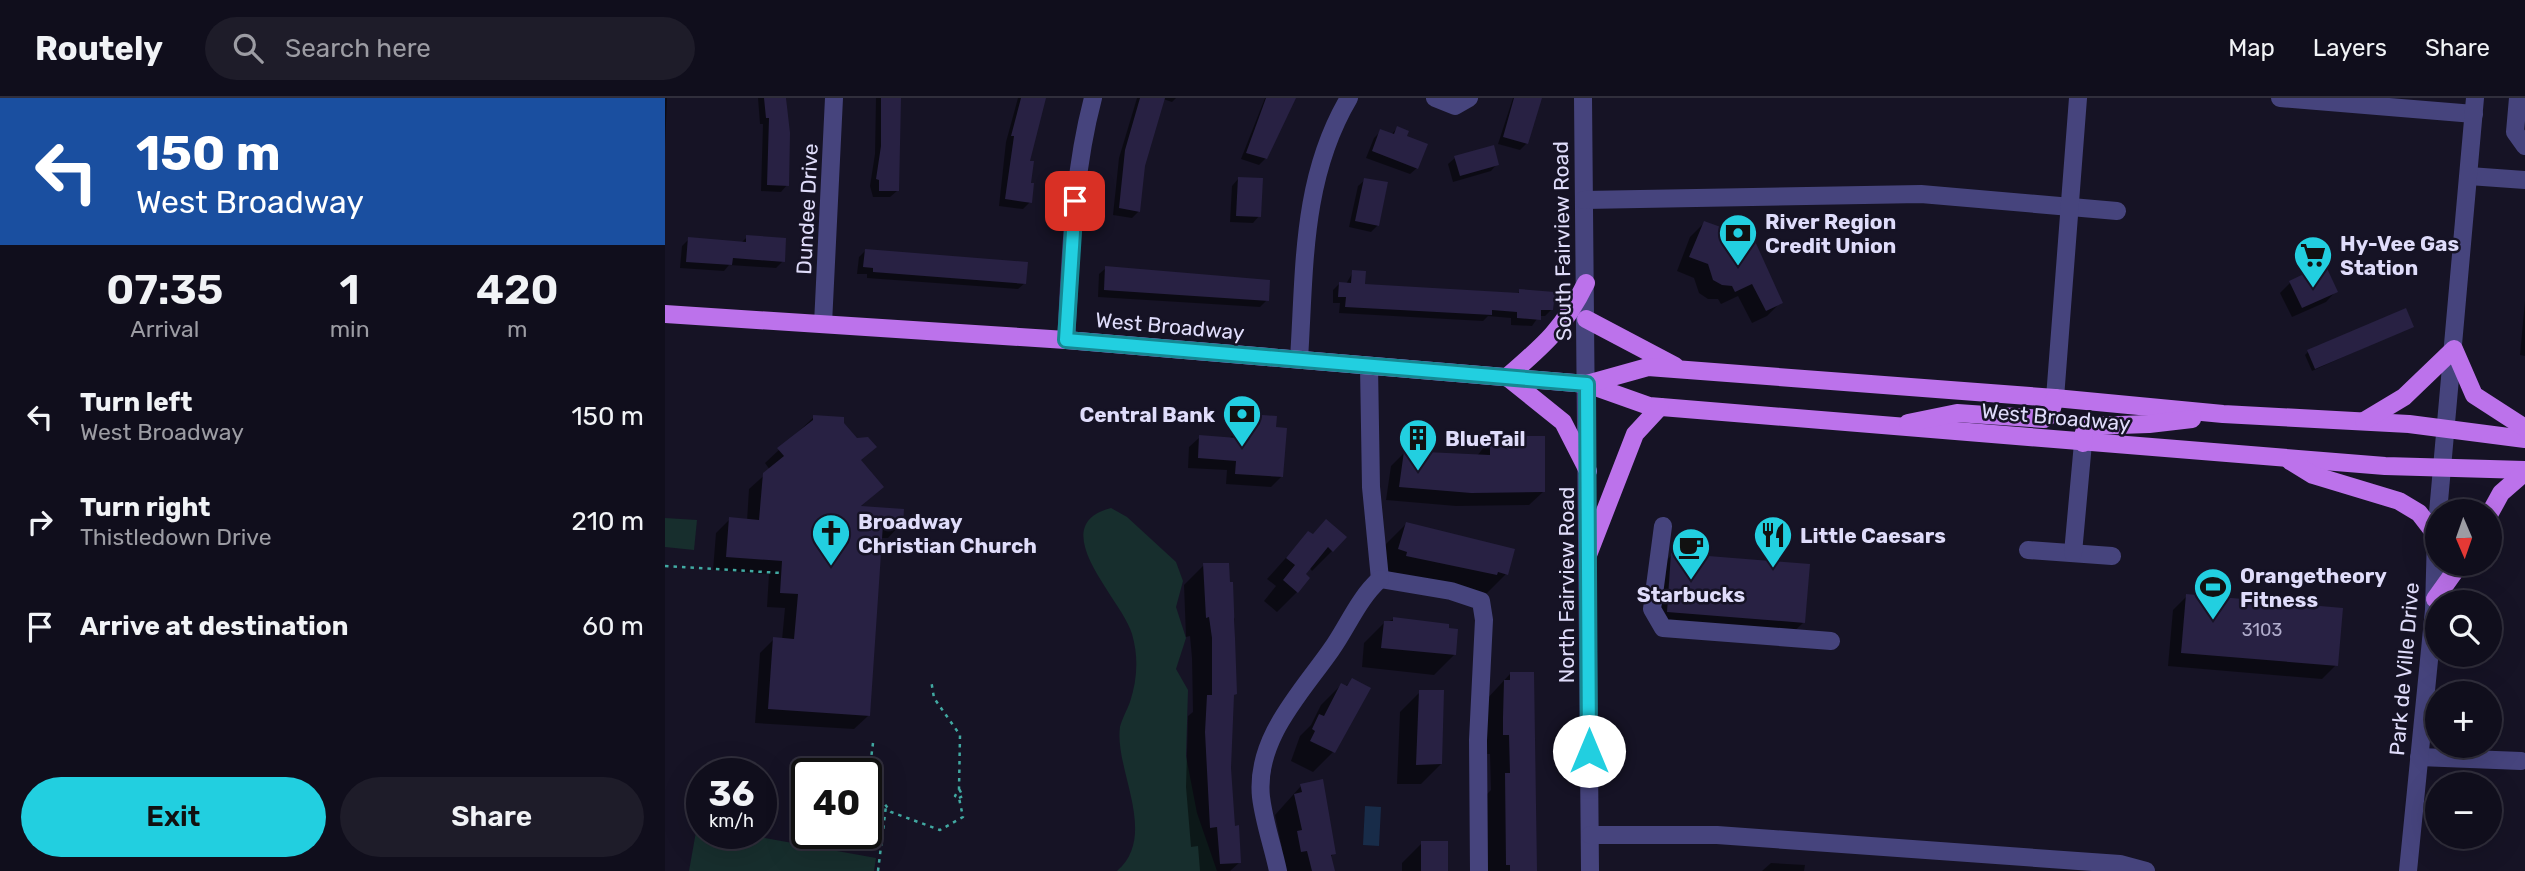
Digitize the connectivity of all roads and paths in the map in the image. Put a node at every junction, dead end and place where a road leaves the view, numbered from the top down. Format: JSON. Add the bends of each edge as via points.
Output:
{"nodes":[{"id":1,"x":834,"y":98,"type":"edge"},
{"id":2,"x":1093,"y":98,"type":"edge"},
{"id":3,"x":1349,"y":98,"type":"edge"},
{"id":4,"x":1436,"y":98,"type":"edge"},
{"id":5,"x":1469,"y":98,"type":"edge"},
{"id":6,"x":1583,"y":98,"type":"edge"},
{"id":7,"x":2078,"y":98,"type":"edge"},
{"id":8,"x":2280,"y":98,"type":"edge"},
{"id":9,"x":2518,"y":98,"type":"edge"},
{"id":10,"x":2474,"y":106,"type":"edge"},
{"id":11,"x":2525,"y":146,"type":"edge"},
{"id":12,"x":2469,"y":176,"type":"junction"},
{"id":13,"x":2525,"y":180,"type":"edge"},
{"id":14,"x":1584,"y":200,"type":"junction"},
{"id":15,"x":2070,"y":206,"type":"junction"},
{"id":16,"x":2117,"y":211,"type":"dead end"},
{"id":17,"x":1586,"y":283,"type":"junction"},
{"id":18,"x":665,"y":314,"type":"edge"},
{"id":19,"x":1586,"y":319,"type":"junction"},
{"id":20,"x":823,"y":324,"type":"junction"},
{"id":21,"x":1066,"y":340,"type":"junction"},
{"id":22,"x":2454,"y":349,"type":"junction"},
{"id":23,"x":1299,"y":359,"type":"junction"},
{"id":24,"x":1369,"y":366,"type":"junction"},
{"id":25,"x":1682,"y":369,"type":"junction"},
{"id":26,"x":1507,"y":377,"type":"junction"},
{"id":27,"x":1587,"y":384,"type":"junction"},
{"id":28,"x":2055,"y":398,"type":"junction"},
{"id":29,"x":1660,"y":407,"type":"junction"},
{"id":30,"x":2223,"y":414,"type":"junction"},
{"id":31,"x":2364,"y":421,"type":"junction"},
{"id":32,"x":1898,"y":426,"type":"junction"},
{"id":33,"x":2446,"y":428,"type":"junction"},
{"id":34,"x":2525,"y":428,"type":"edge"},
{"id":35,"x":2525,"y":439,"type":"edge"},
{"id":36,"x":2083,"y":443,"type":"junction"},
{"id":37,"x":2287,"y":459,"type":"junction"},
{"id":38,"x":2525,"y":460,"type":"edge"},
{"id":39,"x":2441,"y":470,"type":"junction"},
{"id":40,"x":1588,"y":471,"type":"junction"},
{"id":41,"x":2525,"y":471,"type":"edge"},
{"id":42,"x":2438,"y":499,"type":"edge"},
{"id":43,"x":2498,"y":499,"type":"edge"},
{"id":44,"x":2425,"y":521,"type":"edge"},
{"id":45,"x":1663,"y":526,"type":"dead end"},
{"id":46,"x":2028,"y":550,"type":"dead end"},
{"id":47,"x":2073,"y":553,"type":"junction"},
{"id":48,"x":1588,"y":555,"type":"junction"},
{"id":49,"x":2112,"y":556,"type":"dead end"},
{"id":50,"x":665,"y":566,"type":"edge"},
{"id":51,"x":781,"y":573,"type":"dead end"},
{"id":52,"x":1380,"y":579,"type":"junction"},
{"id":53,"x":1831,"y":642,"type":"dead end"},
{"id":54,"x":2428,"y":667,"type":"edge"},
{"id":55,"x":931,"y":680,"type":"dead end"},
{"id":56,"x":873,"y":743,"type":"dead end"},
{"id":57,"x":2419,"y":757,"type":"junction"},
{"id":58,"x":2521,"y":761,"type":"dead end"},
{"id":59,"x":886,"y":806,"type":"junction"},
{"id":60,"x":1590,"y":835,"type":"junction"},
{"id":61,"x":878,"y":871,"type":"edge"},
{"id":62,"x":1278,"y":871,"type":"edge"},
{"id":63,"x":1479,"y":871,"type":"edge"},
{"id":64,"x":1590,"y":871,"type":"edge"},
{"id":65,"x":2146,"y":871,"type":"edge"},
{"id":66,"x":2408,"y":871,"type":"edge"}],
"edges":[{"from":1,"to":20,"type":"street","name":"Dundee Drive"},
{"from":2,"to":21,"type":"street","via":[[1078,177]]},
{"from":3,"to":23,"type":"street","via":[[1332,125],[1309,208]]},
{"from":4,"to":5,"type":"street","via":[[1455,106]]},
{"from":6,"to":14,"type":"street","name":"South Fairview Road"},
{"from":7,"to":15,"type":"street"},
{"from":8,"to":10,"type":"street"},
{"from":9,"to":11,"type":"street","via":[[2515,132]]},
{"from":10,"to":12,"type":"street","name":"Park de Ville Drive"},
{"from":12,"to":13,"type":"street"},
{"from":12,"to":22,"type":"street","name":"Park de Ville Drive"},
{"from":14,"to":15,"type":"street","via":[[1921,194]]},
{"from":14,"to":17,"type":"street","name":"South Fairview Road"},
{"from":15,"to":16,"type":"street"},
{"from":15,"to":28,"type":"street"},
{"from":17,"to":19,"type":"street","name":"South Fairview Road"},
{"from":17,"to":26,"type":"main road","via":[[1554,336]]},
{"from":18,"to":20,"type":"main road","name":"West Broadway"},
{"from":19,"to":25,"type":"main road"},
{"from":19,"to":27,"type":"street","name":"South Fairview Road"},
{"from":20,"to":21,"type":"main road","name":"West Broadway"},
{"from":21,"to":23,"type":"main road","name":"West Broadway"},
{"from":22,"to":31,"type":"main road","via":[[2405,397]]},
{"from":22,"to":33,"type":"street","name":"Park de Ville Drive"},
{"from":22,"to":34,"type":"main road","via":[[2474,395]]},
{"from":23,"to":24,"type":"main road","name":"West Broadway"},
{"from":24,"to":26,"type":"main road","name":"West Broadway"},
{"from":24,"to":52,"type":"street","via":[[1371,487]]},
{"from":25,"to":27,"type":"main road","name":"West Broadway","via":[[1648,367]]},
{"from":25,"to":28,"type":"main road","name":"West Broadway"},
{"from":26,"to":27,"type":"main road","name":"West Broadway"},
{"from":26,"to":40,"type":"main road","via":[[1563,422]]},
{"from":27,"to":29,"type":"main road","name":"West Broadway"},
{"from":27,"to":40,"type":"street","name":"North Fairview Road"},
{"from":28,"to":30,"type":"main road","name":"West Broadway"},
{"from":28,"to":32,"type":"main road","via":[[2044,419],[1957,413]]},
{"from":29,"to":32,"type":"main road","name":"West Broadway"},
{"from":29,"to":48,"type":"main road","via":[[1635,433]]},
{"from":30,"to":31,"type":"main road","name":"West Broadway"},
{"from":30,"to":36,"type":"main road","via":[[2090,426]]},
{"from":31,"to":33,"type":"main road","name":"West Broadway"},
{"from":32,"to":36,"type":"main road","name":"West Broadway"},
{"from":33,"to":35,"type":"main road","name":"West Broadway"},
{"from":33,"to":39,"type":"street","name":"Park de Ville Drive"},
{"from":36,"to":37,"type":"main road","name":"West Broadway"},
{"from":36,"to":47,"type":"street"},
{"from":37,"to":39,"type":"main road","name":"West Broadway"},
{"from":37,"to":44,"type":"main road","via":[[2313,475],[2399,501]]},
{"from":38,"to":39,"type":"main road","via":[[2481,460]]},
{"from":39,"to":41,"type":"main road","name":"West Broadway"},
{"from":39,"to":42,"type":"street","name":"Park de Ville Drive"},
{"from":40,"to":48,"type":"street","name":"North Fairview Road"},
{"from":41,"to":43,"type":"main road"},
{"from":45,"to":53,"type":"street","via":[[1652,609],[1663,628]]},
{"from":46,"to":47,"type":"street"},
{"from":47,"to":49,"type":"street"},
{"from":48,"to":60,"type":"street","name":"North Fairview Road"},
{"from":50,"to":51,"type":"path"},
{"from":52,"to":62,"type":"street","via":[[1366,592],[1296,696],[1267,752],[1261,795]]},
{"from":52,"to":63,"type":"street","via":[[1481,601]]},
{"from":54,"to":57,"type":"street","name":"Park de Ville Drive"},
{"from":55,"to":59,"type":"path","via":[[934,698],[960,736],[955,796],[963,817],[940,830]]},
{"from":56,"to":59,"type":"path","via":[[868,783]]},
{"from":57,"to":58,"type":"street"},
{"from":57,"to":66,"type":"street","name":"Park de Ville Drive"},
{"from":59,"to":61,"type":"path"},
{"from":60,"to":64,"type":"street","name":"North Fairview Road"},
{"from":60,"to":65,"type":"street","via":[[1767,838],[2120,864]]}]}
